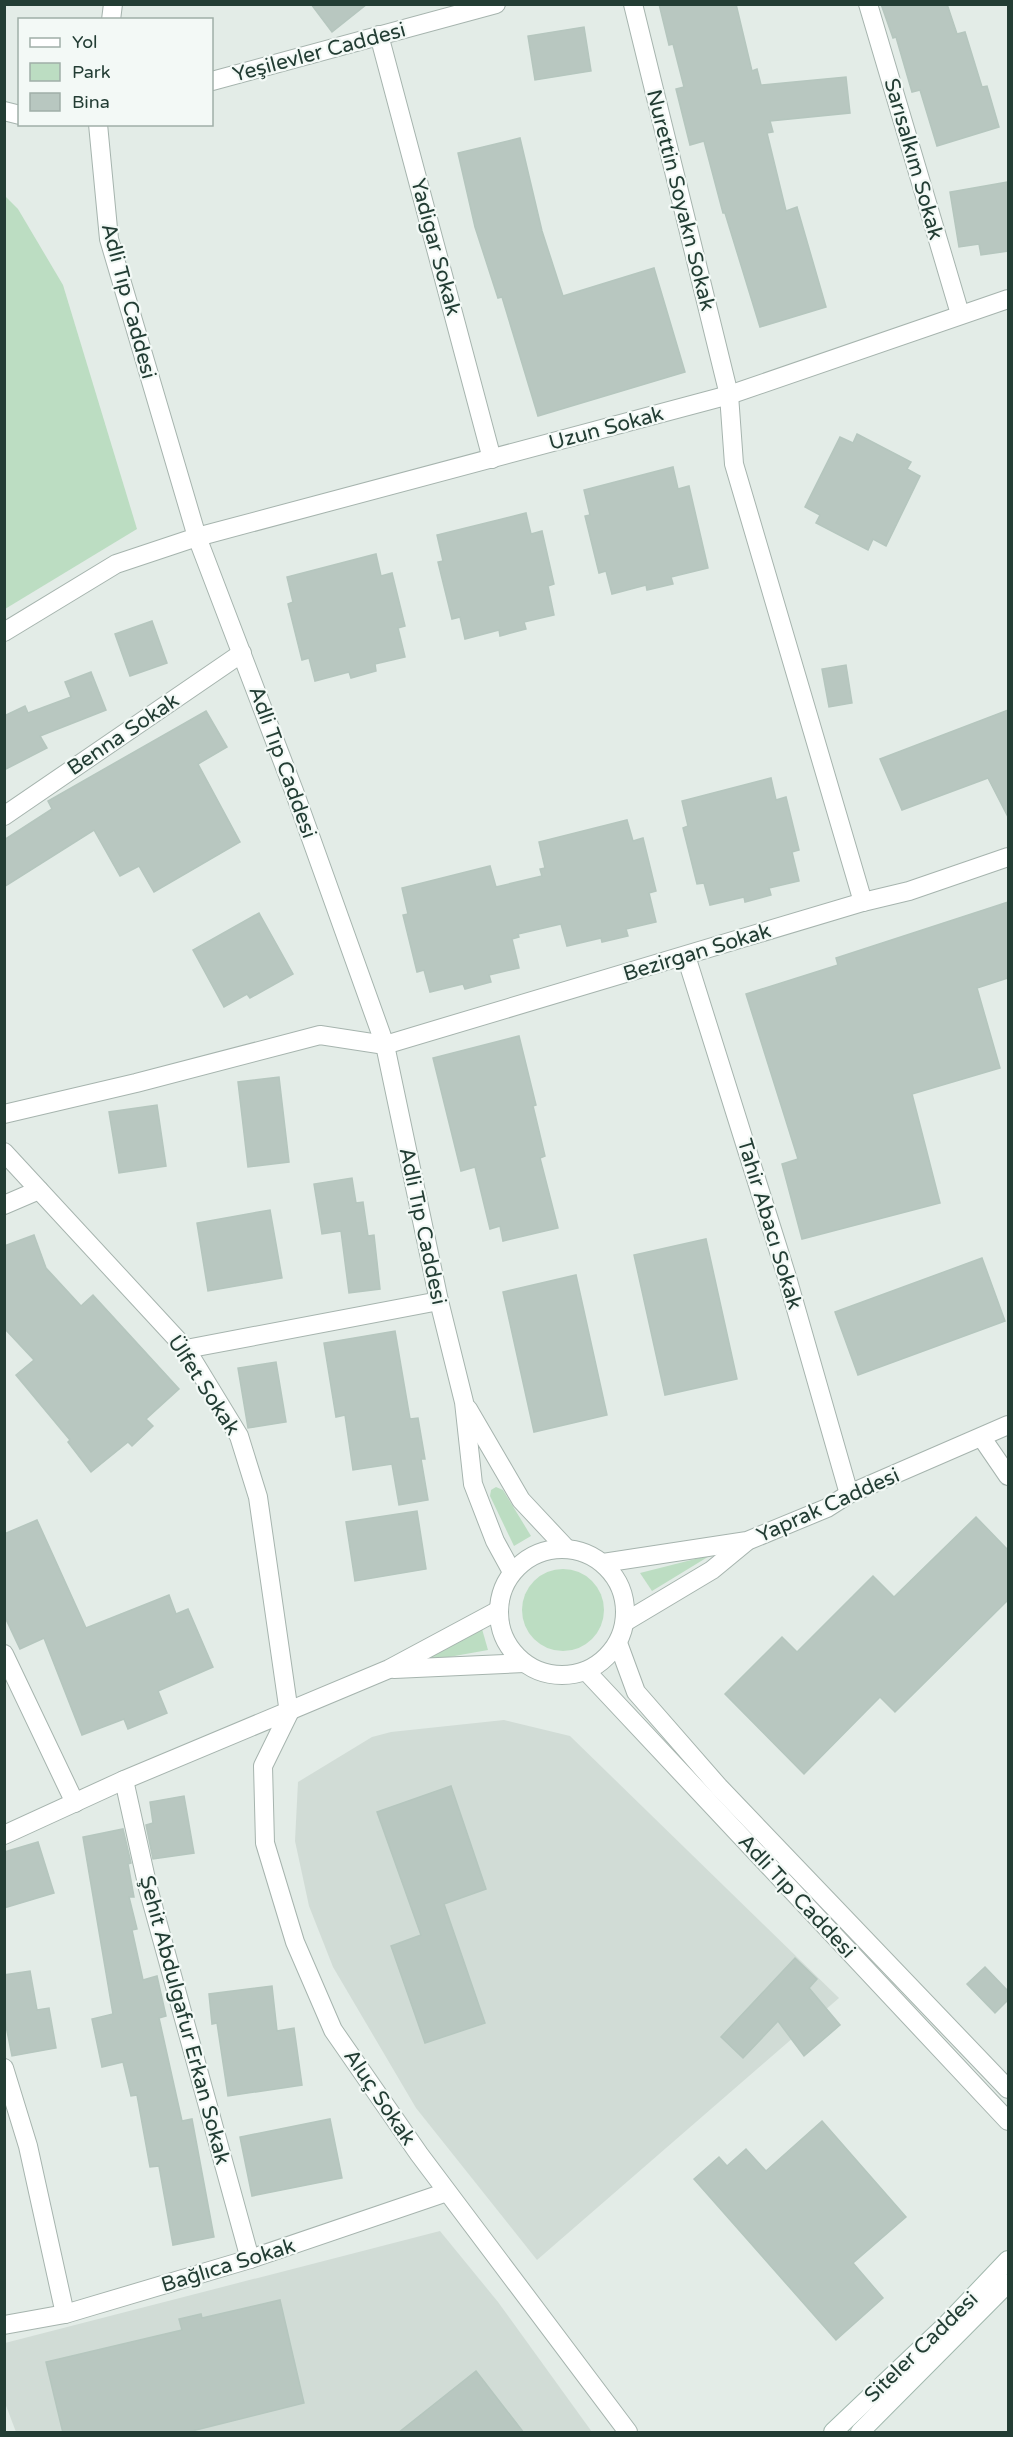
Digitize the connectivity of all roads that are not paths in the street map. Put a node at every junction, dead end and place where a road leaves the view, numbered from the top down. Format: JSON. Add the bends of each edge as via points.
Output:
{"nodes":[{"id":1,"x":496,"y":4,"type":"edge"},
{"id":2,"x":633,"y":4,"type":"edge"},
{"id":3,"x":868,"y":4,"type":"edge"},
{"id":4,"x":379,"y":35,"type":"junction"},
{"id":5,"x":213,"y":81,"type":"edge"},
{"id":6,"x":98,"y":126,"type":"edge"},
{"id":7,"x":1008,"y":299,"type":"edge"},
{"id":8,"x":960,"y":314,"type":"junction"},
{"id":9,"x":729,"y":395,"type":"junction"},
{"id":10,"x":492,"y":459,"type":"junction"},
{"id":11,"x":196,"y":537,"type":"junction"},
{"id":12,"x":4,"y":632,"type":"edge"},
{"id":13,"x":242,"y":653,"type":"junction"},
{"id":14,"x":4,"y":816,"type":"edge"},
{"id":15,"x":1008,"y":857,"type":"edge"},
{"id":16,"x":863,"y":902,"type":"junction"},
{"id":17,"x":686,"y":956,"type":"junction"},
{"id":18,"x":385,"y":1045,"type":"junction"},
{"id":19,"x":4,"y":1114,"type":"edge"},
{"id":20,"x":4,"y":1152,"type":"edge"},
{"id":21,"x":39,"y":1190,"type":"junction"},
{"id":22,"x":4,"y":1205,"type":"edge"},
{"id":23,"x":439,"y":1300,"type":"junction"},
{"id":24,"x":186,"y":1348,"type":"junction"},
{"id":25,"x":464,"y":1402,"type":"junction"},
{"id":26,"x":1008,"y":1425,"type":"edge"},
{"id":27,"x":982,"y":1438,"type":"junction"},
{"id":28,"x":1008,"y":1476,"type":"edge"},
{"id":29,"x":849,"y":1494,"type":"junction"},
{"id":30,"x":747,"y":1541,"type":"junction"},
{"id":31,"x":566,"y":1548,"type":"junction"},
{"id":32,"x":603,"y":1563,"type":"junction"},
{"id":33,"x":512,"y":1572,"type":"junction"},
{"id":34,"x":499,"y":1610,"type":"junction"},
{"id":35,"x":625,"y":1622,"type":"junction"},
{"id":36,"x":618,"y":1643,"type":"junction"},
{"id":37,"x":4,"y":1654,"type":"edge"},
{"id":38,"x":524,"y":1663,"type":"junction"},
{"id":39,"x":389,"y":1669,"type":"junction"},
{"id":40,"x":586,"y":1671,"type":"junction"},
{"id":41,"x":289,"y":1713,"type":"junction"},
{"id":42,"x":124,"y":1780,"type":"junction"},
{"id":43,"x":75,"y":1803,"type":"junction"},
{"id":44,"x":4,"y":1835,"type":"edge"},
{"id":45,"x":4,"y":2068,"type":"edge"},
{"id":46,"x":1008,"y":2089,"type":"edge"},
{"id":47,"x":1008,"y":2121,"type":"edge"},
{"id":48,"x":447,"y":2192,"type":"junction"},
{"id":49,"x":250,"y":2259,"type":"junction"},
{"id":50,"x":1008,"y":2260,"type":"edge"},
{"id":51,"x":1008,"y":2283,"type":"edge"},
{"id":52,"x":65,"y":2314,"type":"junction"},
{"id":53,"x":4,"y":2325,"type":"edge"},
{"id":54,"x":628,"y":2433,"type":"edge"},
{"id":55,"x":833,"y":2433,"type":"edge"},
{"id":56,"x":860,"y":2433,"type":"edge"}],
"edges":[{"from":1,"to":4,"type":"street","name":"Yeşilevler Caddesi"},
{"from":2,"to":9,"type":"street","name":"Nurettin Soyakn Sokak"},
{"from":3,"to":8,"type":"street","name":"Sarısalkım Sokak"},
{"from":4,"to":5,"type":"street","name":"Yeşilevler Caddesi"},
{"from":4,"to":10,"type":"street","name":"Yadigar Sokak"},
{"from":6,"to":11,"type":"street","name":"Adli Tıp Caddesi","via":[[109,239]]},
{"from":7,"to":8,"type":"street","name":"Uzun Sokak"},
{"from":8,"to":9,"type":"street","name":"Uzun Sokak"},
{"from":9,"to":10,"type":"street","name":"Uzun Sokak"},
{"from":9,"to":16,"type":"street","name":"Nurettin Soyakn Sokak","via":[[734,464]]},
{"from":10,"to":11,"type":"street","name":"Uzun Sokak"},
{"from":11,"to":12,"type":"street","name":"Uzun Sokak","via":[[116,564]]},
{"from":11,"to":13,"type":"street","name":"Adli Tıp Caddesi"},
{"from":13,"to":14,"type":"street","name":"Benna Sokak"},
{"from":13,"to":18,"type":"street","name":"Adli Tıp Caddesi"},
{"from":15,"to":16,"type":"street","name":"Bezirgan Sokak","via":[[909,891]]},
{"from":16,"to":17,"type":"street","name":"Bezirgan Sokak"},
{"from":17,"to":18,"type":"street","name":"Bezirgan Sokak"},
{"from":17,"to":29,"type":"street","name":"Tahir Abacı Sokak","via":[[786,1274]]},
{"from":18,"to":19,"type":"street","via":[[320,1035]]},
{"from":18,"to":23,"type":"street","name":"Adli Tıp Caddesi"},
{"from":20,"to":21,"type":"street","name":"Ülfet Sokak"},
{"from":21,"to":22,"type":"street"},
{"from":21,"to":24,"type":"street","name":"Ülfet Sokak"},
{"from":23,"to":24,"type":"street"},
{"from":23,"to":25,"type":"street","name":"Adli Tıp Caddesi"},
{"from":24,"to":41,"type":"street","name":"Ülfet Sokak","via":[[239,1436],[258,1497]]},
{"from":25,"to":31,"type":"street","name":"Adli Tıp Caddesi","via":[[521,1500]]},
{"from":25,"to":33,"type":"street","name":"Adli Tıp Caddesi","via":[[473,1484]]},
{"from":26,"to":27,"type":"street","name":"Yaprak Caddesi"},
{"from":27,"to":28,"type":"street"},
{"from":27,"to":29,"type":"street","name":"Yaprak Caddesi"},
{"from":29,"to":30,"type":"street","name":"Yaprak Caddesi","via":[[827,1508]]},
{"from":30,"to":32,"type":"street","name":"Yaprak Caddesi"},
{"from":30,"to":35,"type":"street","via":[[712,1570]]},
{"from":31,"to":32,"type":"street","name":"Adli Tıp Caddesi","via":[[586,1552]]},
{"from":31,"to":33,"type":"street","name":"Adli Tıp Caddesi","via":[[546,1550],[527,1558]]},
{"from":32,"to":35,"type":"street","name":"Adli Tıp Caddesi","via":[[617,1580],[625,1600]]},
{"from":33,"to":34,"type":"street"},
{"from":34,"to":38,"type":"street","via":[[501,1630]]},
{"from":34,"to":39,"type":"street"},
{"from":35,"to":36,"type":"street","name":"Adli Tıp Caddesi"},
{"from":36,"to":40,"type":"street","name":"Adli Tıp Caddesi","via":[[604,1660]]},
{"from":36,"to":46,"type":"street","name":"Adli Tıp Caddesi","via":[[636,1692],[711,1779]]},
{"from":37,"to":43,"type":"street"},
{"from":38,"to":39,"type":"street"},
{"from":38,"to":40,"type":"street","via":[[543,1672],[564,1675]]},
{"from":39,"to":41,"type":"street"},
{"from":40,"to":47,"type":"street","name":"Adli Tıp Caddesi"},
{"from":41,"to":42,"type":"street"},
{"from":41,"to":48,"type":"street","name":"Aluç Sokak","via":[[263,1766],[265,1843],[295,1942],[333,2030]]},
{"from":42,"to":43,"type":"street"},
{"from":42,"to":49,"type":"street","name":"Şehit Abdulgafur Erkan Sokak","via":[[148,1887]]},
{"from":43,"to":44,"type":"street"},
{"from":45,"to":52,"type":"street","via":[[28,2146]]},
{"from":48,"to":49,"type":"street","name":"Bağlıca Sokak"},
{"from":48,"to":54,"type":"street","name":"Aluç Sokak"},
{"from":49,"to":52,"type":"street","name":"Bağlıca Sokak"},
{"from":50,"to":55,"type":"street","name":"Siteler Caddesi"},
{"from":51,"to":56,"type":"street","name":"Siteler Caddesi"},
{"from":52,"to":53,"type":"street","name":"Bağlıca Sokak"}]}
